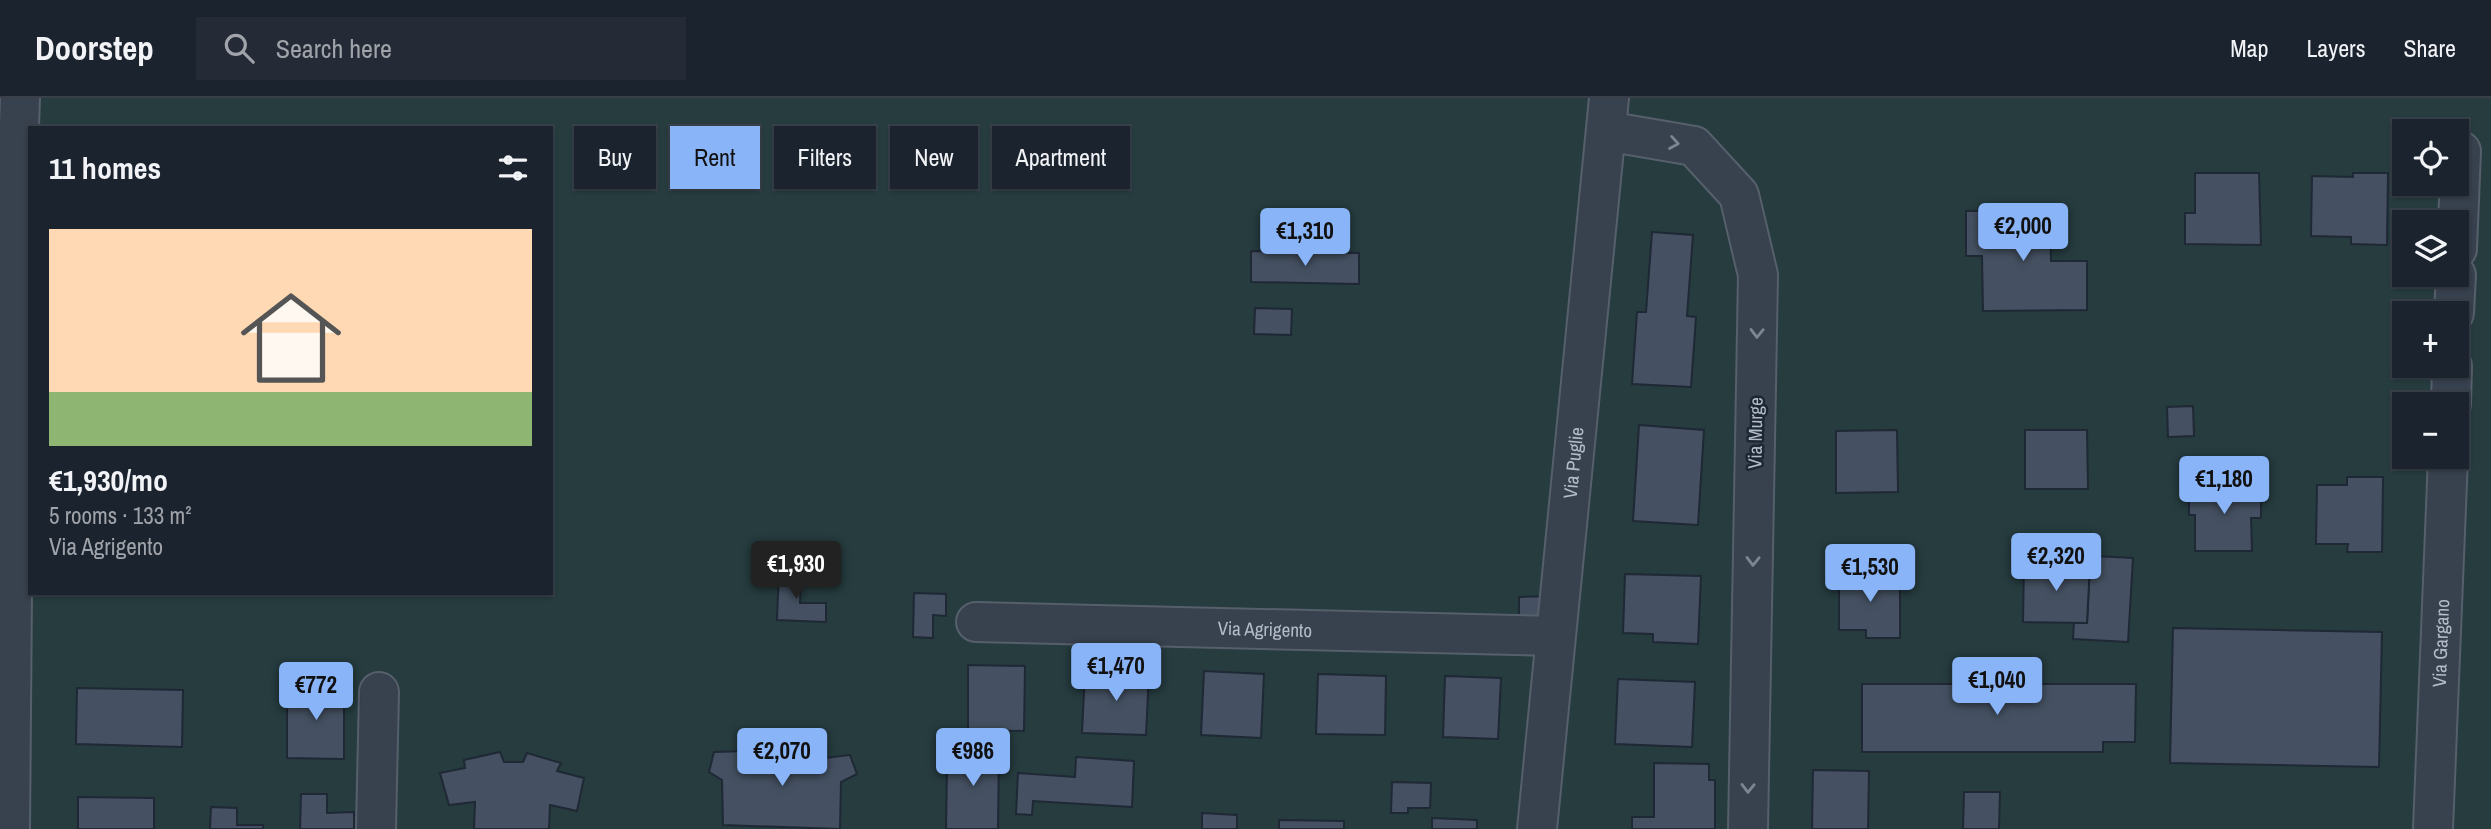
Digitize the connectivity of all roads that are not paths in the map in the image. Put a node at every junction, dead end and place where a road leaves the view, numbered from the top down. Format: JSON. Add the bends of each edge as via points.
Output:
{"nodes":[{"id":1,"x":20,"y":98,"type":"edge"},
{"id":2,"x":1608,"y":115,"type":"edge"},
{"id":3,"x":2448,"y":469,"type":"edge"},
{"id":4,"x":6,"y":575,"type":"edge"},
{"id":5,"x":976,"y":622,"type":"dead end"},
{"id":6,"x":1554,"y":636,"type":"junction"},
{"id":7,"x":379,"y":692,"type":"dead end"},
{"id":8,"x":10,"y":829,"type":"edge"},
{"id":9,"x":376,"y":829,"type":"edge"},
{"id":10,"x":1537,"y":829,"type":"edge"},
{"id":11,"x":1748,"y":829,"type":"edge"},
{"id":12,"x":2433,"y":829,"type":"edge"}],
"edges":[{"from":1,"to":4,"type":"street"},
{"from":2,"to":6,"type":"street","name":"Via Puglie"},
{"from":2,"to":11,"type":"street","name":"Via Murge","one_way":true,"via":[[1694,146],[1739,195],[1758,275]]},
{"from":3,"to":12,"type":"street","name":"Via Gargano"},
{"from":4,"to":8,"type":"street"},
{"from":5,"to":6,"type":"street","name":"Via Agrigento"},
{"from":6,"to":10,"type":"street","name":"Via Puglie"},
{"from":7,"to":9,"type":"street"}]}
